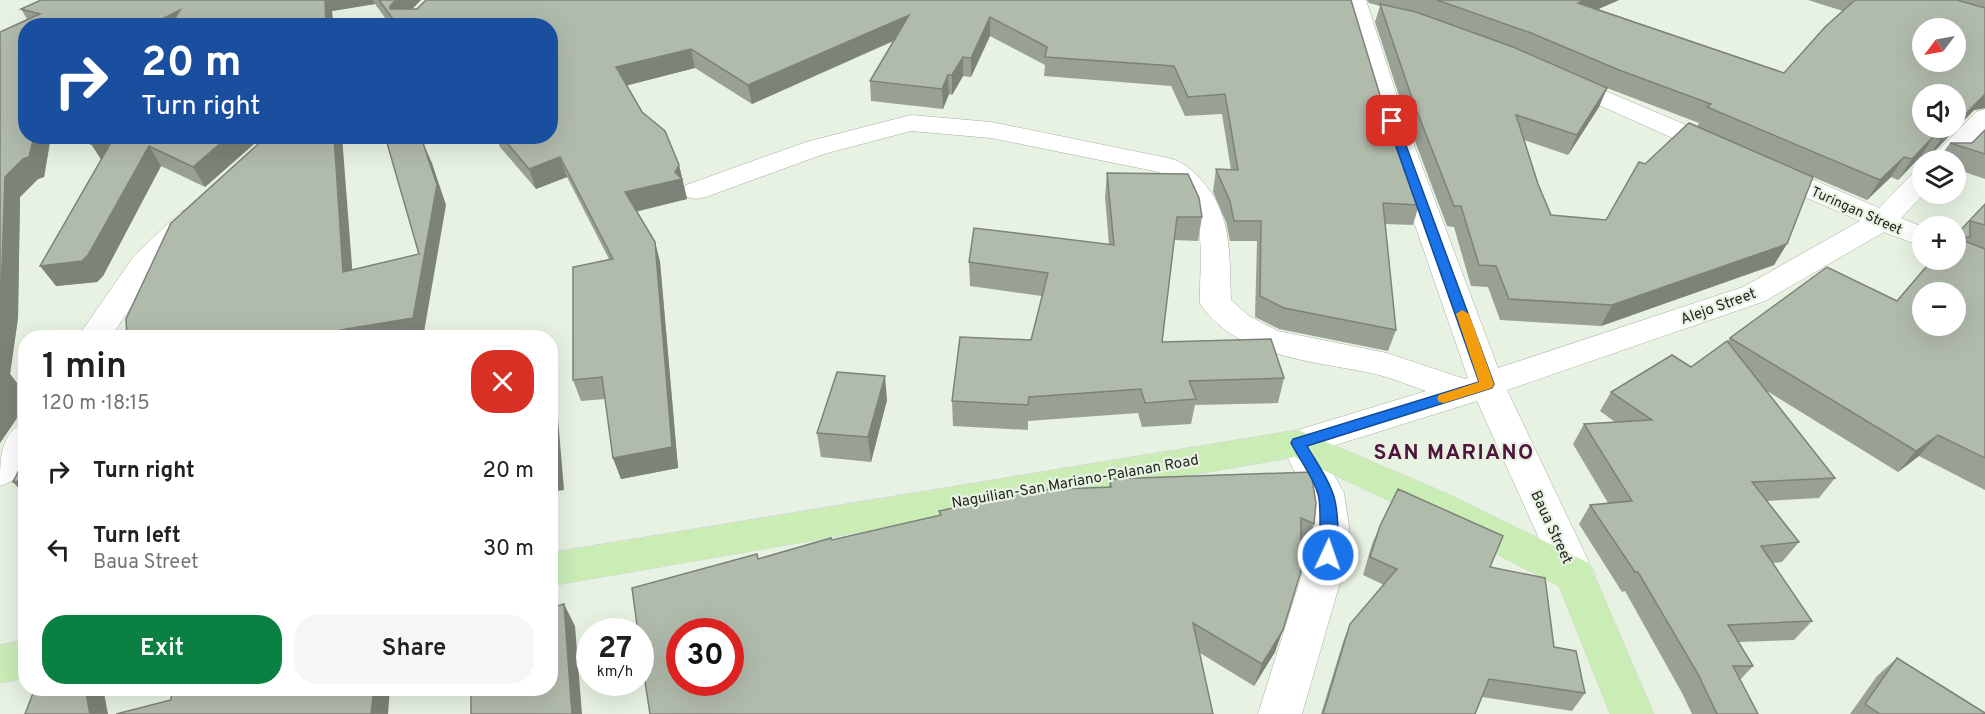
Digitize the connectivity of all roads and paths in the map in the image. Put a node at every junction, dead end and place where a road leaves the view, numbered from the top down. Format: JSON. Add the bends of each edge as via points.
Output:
{"nodes":[{"id":1,"x":1356,"y":4,"type":"edge"},
{"id":2,"x":1388,"y":16,"type":"edge"},
{"id":3,"x":1536,"y":68,"type":"edge"},
{"id":4,"x":1985,"y":117,"type":"edge"},
{"id":5,"x":1952,"y":150,"type":"edge"},
{"id":6,"x":1912,"y":190,"type":"edge"},
{"id":7,"x":696,"y":191,"type":"dead end"},
{"id":8,"x":207,"y":202,"type":"edge"},
{"id":9,"x":1882,"y":221,"type":"junction"},
{"id":10,"x":1912,"y":233,"type":"edge"},
{"id":11,"x":99,"y":330,"type":"edge"},
{"id":12,"x":1476,"y":388,"type":"junction"},
{"id":13,"x":1298,"y":443,"type":"junction"},
{"id":14,"x":18,"y":446,"type":"edge"},
{"id":15,"x":0,"y":472,"type":"edge"},
{"id":16,"x":558,"y":569,"type":"edge"},
{"id":17,"x":1575,"y":575,"type":"junction"},
{"id":18,"x":18,"y":661,"type":"edge"},
{"id":19,"x":0,"y":664,"type":"edge"},
{"id":20,"x":1280,"y":714,"type":"edge"},
{"id":21,"x":1632,"y":714,"type":"edge"}],
"edges":[{"from":1,"to":2,"type":"street"},
{"from":1,"to":12,"type":"street","name":"Baua Street"},
{"from":3,"to":9,"type":"street","name":"Turingan Street"},
{"from":4,"to":5,"type":"street"},
{"from":6,"to":9,"type":"street","name":"Alejo Street"},
{"from":7,"to":12,"type":"street","via":[[815,148],[911,123],[991,130],[1168,166],[1186,177],[1206,202],[1214,236],[1216,303],[1238,324],[1269,340]]},
{"from":8,"to":11,"type":"street","via":[[145,263]]},
{"from":9,"to":10,"type":"street","name":"Turingan Street"},
{"from":9,"to":12,"type":"street","name":"Alejo Street","via":[[1754,294]]},
{"from":12,"to":13,"type":"street","name":"Alejo Street"},
{"from":12,"to":17,"type":"street","name":"Baua Street"},
{"from":13,"to":16,"type":"main road","name":"Naguilian-San Mariano-Palanan Road"},
{"from":13,"to":17,"type":"main road"},
{"from":13,"to":20,"type":"street","via":[[1326,493],[1330,526],[1328,555]]},
{"from":14,"to":15,"type":"street"},
{"from":17,"to":21,"type":"main road","name":"Baua Street"},
{"from":18,"to":19,"type":"main road"}]}
